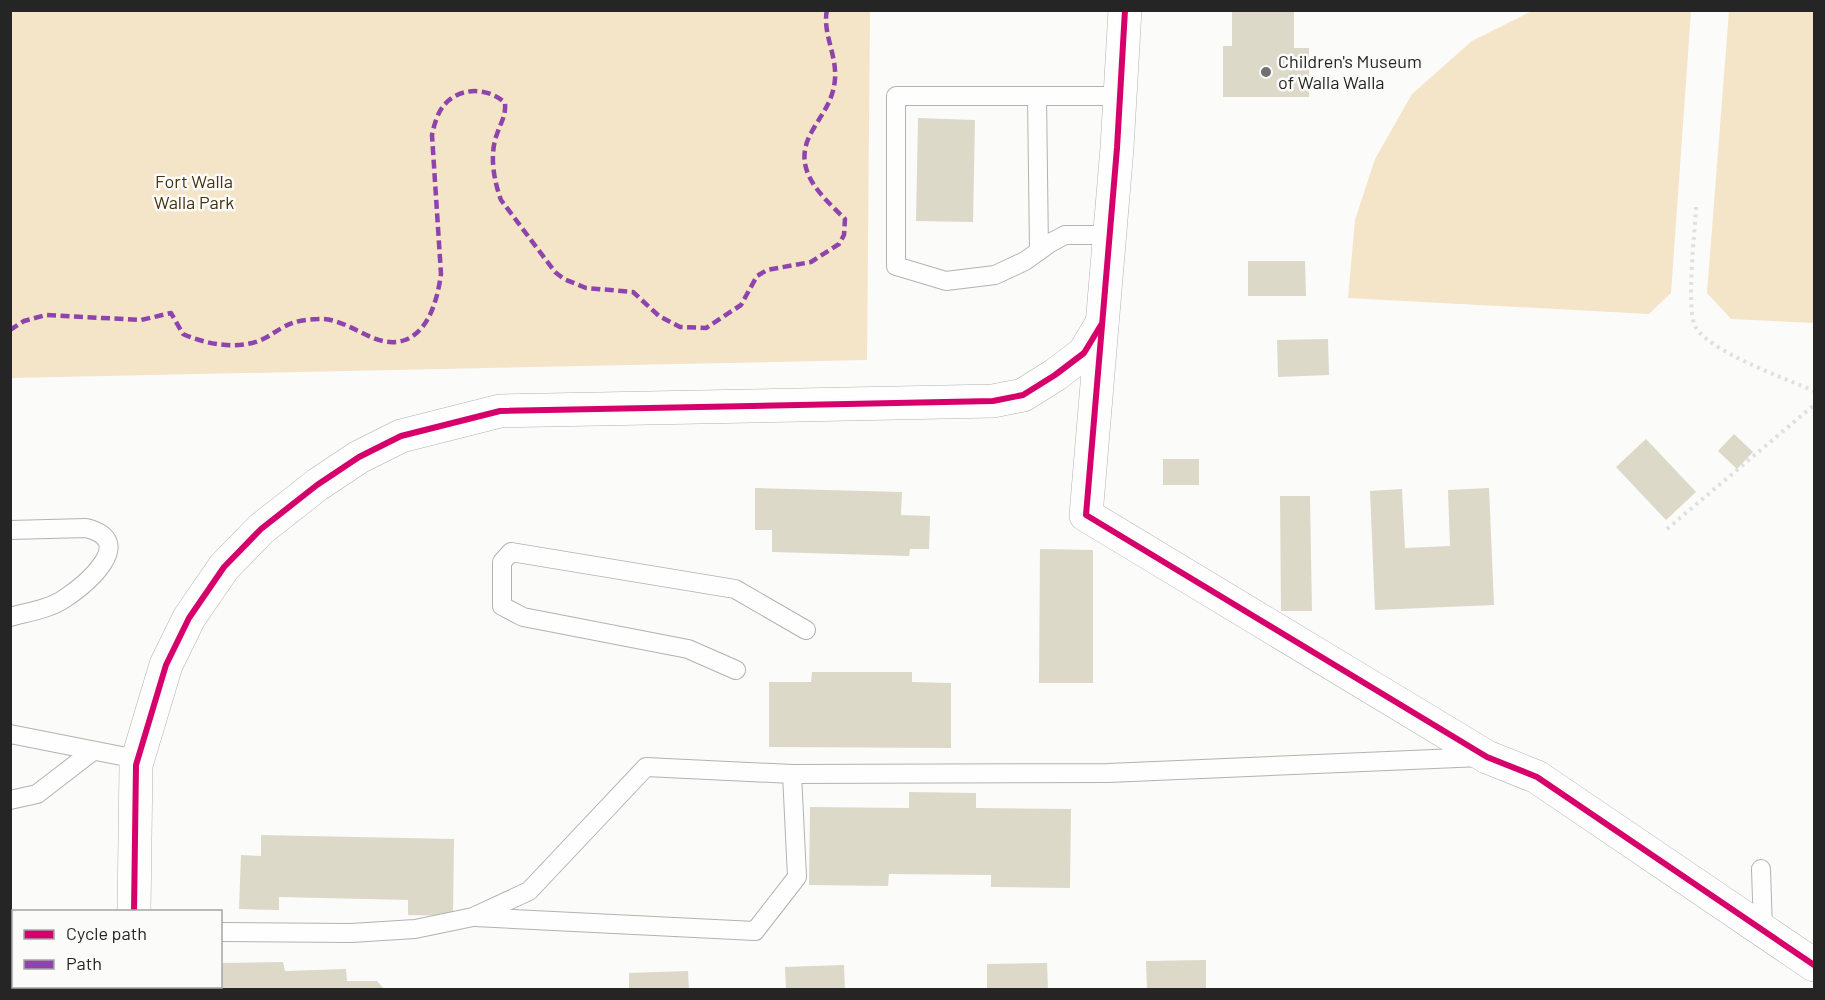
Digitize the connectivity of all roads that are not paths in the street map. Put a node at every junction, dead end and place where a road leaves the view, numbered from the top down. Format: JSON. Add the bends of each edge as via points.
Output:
{"nodes":[{"id":1,"x":1125,"y":10,"type":"edge"},
{"id":2,"x":1037,"y":96,"type":"junction"},
{"id":3,"x":1120,"y":96,"type":"junction"},
{"id":4,"x":1110,"y":235,"type":"junction"},
{"id":5,"x":1039,"y":251,"type":"junction"},
{"id":6,"x":1102,"y":323,"type":"junction"},
{"id":7,"x":10,"y":530,"type":"edge"},
{"id":8,"x":10,"y":616,"type":"edge"},
{"id":9,"x":806,"y":630,"type":"dead end"},
{"id":10,"x":736,"y":670,"type":"dead end"},
{"id":11,"x":10,"y":734,"type":"edge"},
{"id":12,"x":93,"y":751,"type":"junction"},
{"id":13,"x":1487,"y":757,"type":"junction"},
{"id":14,"x":137,"y":759,"type":"junction"},
{"id":15,"x":792,"y":774,"type":"junction"},
{"id":16,"x":10,"y":800,"type":"edge"},
{"id":17,"x":1761,"y":869,"type":"dead end"},
{"id":18,"x":134,"y":910,"type":"edge"},
{"id":19,"x":473,"y":917,"type":"junction"},
{"id":20,"x":1762,"y":930,"type":"junction"},
{"id":21,"x":222,"y":932,"type":"edge"},
{"id":22,"x":1815,"y":965,"type":"edge"}],
"edges":[{"from":1,"to":3,"type":"street"},
{"from":2,"to":3,"type":"lane"},
{"from":2,"to":5,"type":"lane"},
{"from":2,"to":5,"type":"lane","via":[[896,96],[896,266],[946,281],[995,276]]},
{"from":3,"to":4,"type":"street"},
{"from":4,"to":5,"type":"lane","via":[[1065,235]]},
{"from":4,"to":6,"type":"street"},
{"from":6,"to":13,"type":"street","via":[[1086,515]]},
{"from":6,"to":14,"type":"street","via":[[1084,353],[1055,375],[1023,395],[993,401],[500,411],[401,436],[359,457],[317,485],[261,529],[224,567],[189,618],[166,665]]},
{"from":7,"to":8,"type":"lane","via":[[96,530],[104,537],[108,556],[104,564],[63,599]]},
{"from":9,"to":10,"type":"lane","via":[[735,589],[511,552],[502,562],[502,606],[523,617],[688,649]]},
{"from":11,"to":12,"type":"lane"},
{"from":12,"to":14,"type":"lane"},
{"from":12,"to":16,"type":"lane","via":[[37,794]]},
{"from":13,"to":15,"type":"lane","via":[[1108,773]]},
{"from":13,"to":20,"type":"street","via":[[1537,777]]},
{"from":14,"to":18,"type":"street"},
{"from":15,"to":19,"type":"lane","via":[[646,767],[530,891]]},
{"from":15,"to":19,"type":"lane","via":[[797,877],[755,931]]},
{"from":17,"to":20,"type":"lane"},
{"from":19,"to":21,"type":"lane","via":[[415,929],[351,933]]},
{"from":20,"to":22,"type":"street"}]}
